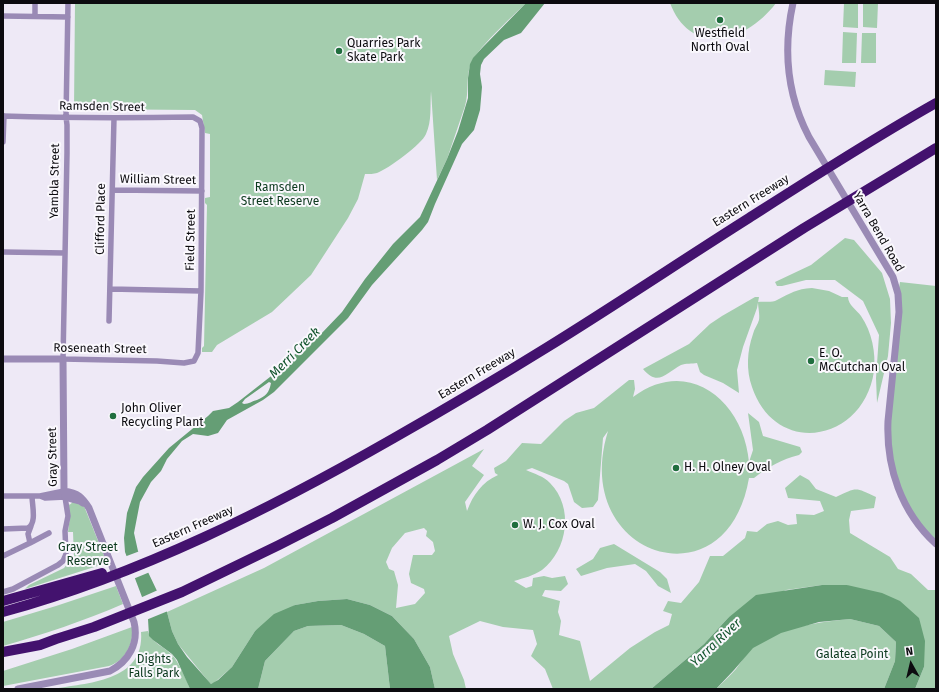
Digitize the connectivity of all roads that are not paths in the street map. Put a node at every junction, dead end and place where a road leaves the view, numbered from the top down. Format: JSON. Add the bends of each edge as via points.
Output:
{"nodes":[{"id":1,"x":35,"y":3,"type":"edge"},
{"id":2,"x":68,"y":3,"type":"edge"},
{"id":3,"x":793,"y":3,"type":"edge"},
{"id":4,"x":3,"y":16,"type":"edge"},
{"id":5,"x":36,"y":16,"type":"junction"},
{"id":6,"x":68,"y":17,"type":"junction"},
{"id":7,"x":936,"y":103,"type":"edge"},
{"id":8,"x":4,"y":116,"type":"edge"},
{"id":9,"x":66,"y":117,"type":"junction"},
{"id":10,"x":114,"y":118,"type":"junction"},
{"id":11,"x":200,"y":122,"type":"joint"},
{"id":12,"x":3,"y":142,"type":"edge"},
{"id":13,"x":936,"y":148,"type":"edge"},
{"id":14,"x":112,"y":190,"type":"junction"},
{"id":15,"x":202,"y":191,"type":"junction"},
{"id":16,"x":3,"y":252,"type":"edge"},
{"id":17,"x":65,"y":253,"type":"junction"},
{"id":18,"x":110,"y":289,"type":"junction"},
{"id":19,"x":201,"y":291,"type":"junction"},
{"id":20,"x":109,"y":321,"type":"dead end"},
{"id":21,"x":3,"y":359,"type":"edge"},
{"id":22,"x":63,"y":359,"type":"junction"},
{"id":23,"x":196,"y":359,"type":"joint"},
{"id":24,"x":65,"y":494,"type":"junction"},
{"id":25,"x":3,"y":496,"type":"edge"},
{"id":26,"x":32,"y":496,"type":"junction"},
{"id":27,"x":32,"y":526,"type":"junction"},
{"id":28,"x":3,"y":529,"type":"edge"},
{"id":29,"x":50,"y":533,"type":"dead end"},
{"id":30,"x":30,"y":543,"type":"junction"},
{"id":31,"x":936,"y":544,"type":"edge"},
{"id":32,"x":3,"y":556,"type":"edge"},
{"id":33,"x":101,"y":576,"type":"junction"},
{"id":34,"x":3,"y":592,"type":"edge"},
{"id":35,"x":3,"y":601,"type":"edge"},
{"id":36,"x":3,"y":612,"type":"edge"},
{"id":37,"x":40,"y":645,"type":"junction"},
{"id":38,"x":3,"y":652,"type":"edge"},
{"id":39,"x":3,"y":656,"type":"edge"},
{"id":40,"x":18,"y":689,"type":"edge"}],
"edges":[{"from":1,"to":5,"type":"street"},
{"from":2,"to":6,"type":"street","name":"Yambla Street"},
{"from":3,"to":31,"type":"street","name":"Yarra Bend Road","via":[[787,46],[788,70],[796,106],[809,137],[893,277],[898,294],[899,312],[887,436],[891,464],[905,504]]},
{"from":4,"to":5,"type":"street"},
{"from":5,"to":6,"type":"street"},
{"from":6,"to":9,"type":"street","name":"Yambla Street"},
{"from":7,"to":33,"type":"highway","name":"Eastern Freeway","via":[[787,194],[548,347],[308,486],[240,521],[169,553]]},
{"from":8,"to":9,"type":"street","name":"Ramsden Street"},
{"from":8,"to":12,"type":"street"},
{"from":9,"to":10,"type":"street","name":"Ramsden Street"},
{"from":9,"to":17,"type":"street","name":"Yambla Street"},
{"from":10,"to":11,"type":"street","name":"Ramsden Street","via":[[193,117]]},
{"from":10,"to":14,"type":"street","name":"Clifford Place"},
{"from":11,"to":15,"type":"street","name":"Field Street"},
{"from":13,"to":37,"type":"highway","via":[[804,228],[487,430],[417,471],[326,521],[182,592]]},
{"from":14,"to":15,"type":"street","name":"William Street"},
{"from":14,"to":18,"type":"street","name":"Clifford Place"},
{"from":15,"to":19,"type":"street","name":"Field Street"},
{"from":16,"to":17,"type":"street"},
{"from":17,"to":22,"type":"street","name":"Yambla Street"},
{"from":18,"to":19,"type":"street"},
{"from":18,"to":20,"type":"street","name":"Clifford Place"},
{"from":19,"to":23,"type":"street","name":"Field Street","via":[[199,348]]},
{"from":21,"to":22,"type":"street","name":"Roseneath Street"},
{"from":22,"to":23,"type":"street","name":"Roseneath Street","via":[[184,363]]},
{"from":22,"to":24,"type":"street","name":"Gray Street"},
{"from":24,"to":26,"type":"street"},
{"from":24,"to":34,"type":"street","name":"Gray Street","via":[[68,516],[65,531],[66,554],[63,560],[58,565]]},
{"from":24,"to":40,"type":"street","via":[[80,496],[89,508],[134,622],[133,646],[124,662],[110,670]]},
{"from":25,"to":26,"type":"street"},
{"from":26,"to":27,"type":"street"},
{"from":27,"to":28,"type":"street"},
{"from":27,"to":30,"type":"street","via":[[28,534]]},
{"from":29,"to":30,"type":"street"},
{"from":30,"to":32,"type":"street"},
{"from":33,"to":35,"type":"highway"},
{"from":33,"to":36,"type":"highway","name":"Eastern Freeway","via":[[56,596]]},
{"from":37,"to":38,"type":"highway"},
{"from":37,"to":39,"type":"highway"}]}
